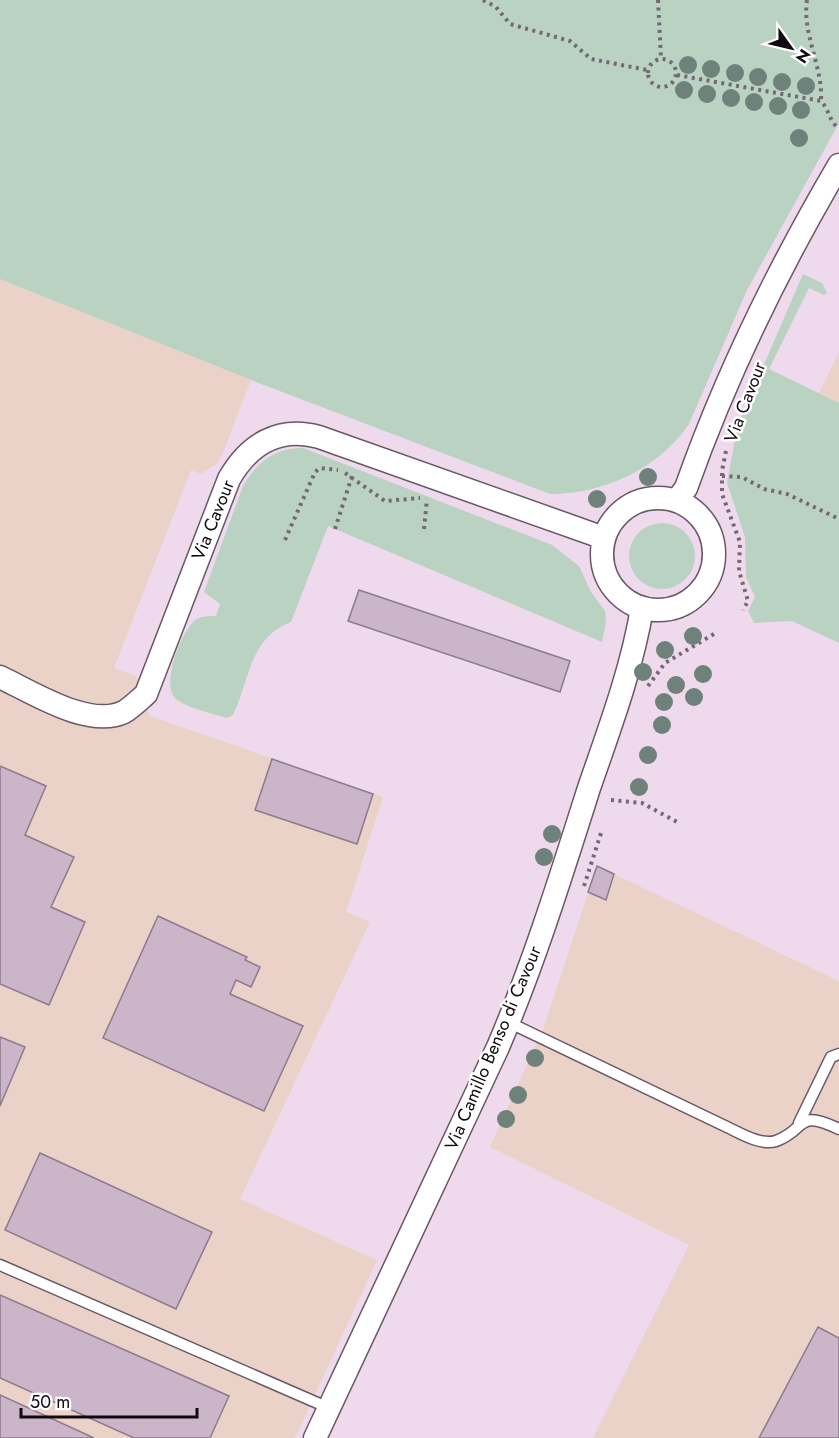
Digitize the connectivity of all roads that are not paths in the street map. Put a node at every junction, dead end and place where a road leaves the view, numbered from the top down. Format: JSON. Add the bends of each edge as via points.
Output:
{"nodes":[{"id":1,"x":839,"y":165,"type":"edge"},
{"id":2,"x":677,"y":500,"type":"junction"},
{"id":3,"x":604,"y":538,"type":"junction"},
{"id":4,"x":642,"y":608,"type":"junction"},
{"id":5,"x":0,"y":677,"type":"edge"},
{"id":6,"x":508,"y":1022,"type":"junction"},
{"id":7,"x":839,"y":1054,"type":"edge"},
{"id":8,"x":800,"y":1123,"type":"junction"},
{"id":9,"x":839,"y":1129,"type":"edge"},
{"id":10,"x":0,"y":1265,"type":"edge"},
{"id":11,"x":329,"y":1408,"type":"junction"},
{"id":12,"x":315,"y":1438,"type":"edge"}],
"edges":[{"from":1,"to":2,"type":"street","via":[[772,285],[728,379],[686,488]]},
{"from":2,"to":3,"type":"street","via":[[651,498],[627,507],[613,520]]},
{"from":2,"to":4,"type":"street","via":[[699,514],[709,530],[715,549],[711,574],[705,586],[687,603],[665,610]]},
{"from":3,"to":4,"type":"street","via":[[602,563],[611,586]]},
{"from":3,"to":5,"type":"street","name":"Via Cavour","via":[[319,436],[281,434],[259,443],[229,479],[146,694],[123,712],[104,717],[79,714]]},
{"from":4,"to":6,"type":"street","name":"Via Camillo Benso di Cavour","via":[[606,738],[542,935]]},
{"from":6,"to":8,"type":"lane","via":[[763,1142],[776,1141]]},
{"from":6,"to":11,"type":"street","name":"Via Camillo Benso di Cavour"},
{"from":7,"to":8,"type":"lane","via":[[831,1057]]},
{"from":8,"to":9,"type":"lane","via":[[814,1120]]},
{"from":10,"to":11,"type":"lane"},
{"from":11,"to":12,"type":"street","name":"Via Camillo Benso di Cavour"}]}
